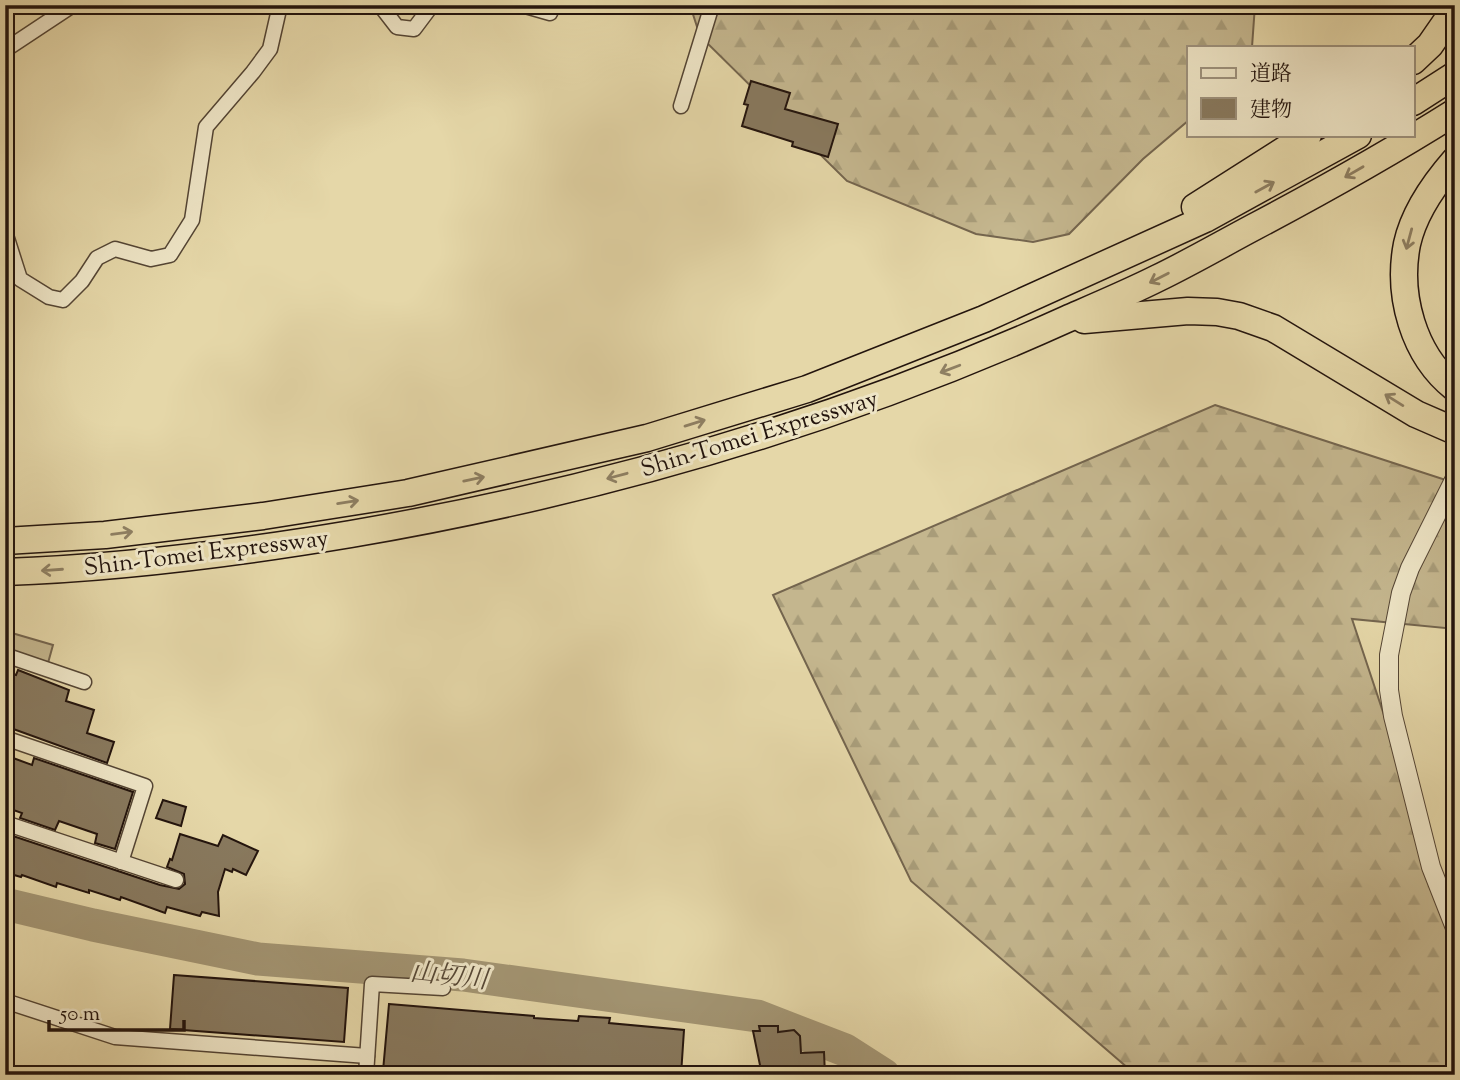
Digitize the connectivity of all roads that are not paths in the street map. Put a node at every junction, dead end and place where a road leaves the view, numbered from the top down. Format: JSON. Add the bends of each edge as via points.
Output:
{"nodes":[{"id":1,"x":73,"y":5,"type":"edge"},
{"id":2,"x":281,"y":5,"type":"edge"},
{"id":3,"x":380,"y":5,"type":"edge"},
{"id":4,"x":432,"y":5,"type":"edge"},
{"id":5,"x":522,"y":5,"type":"edge"},
{"id":6,"x":553,"y":5,"type":"edge"},
{"id":7,"x":712,"y":5,"type":"edge"},
{"id":8,"x":1455,"y":9,"type":"edge"},
{"id":9,"x":5,"y":50,"type":"edge"},
{"id":10,"x":1414,"y":60,"type":"edge"},
{"id":11,"x":1455,"y":75,"type":"edge"},
{"id":12,"x":1414,"y":101,"type":"edge"},
{"id":13,"x":681,"y":106,"type":"dead end"},
{"id":14,"x":1455,"y":112,"type":"edge"},
{"id":15,"x":1307,"y":136,"type":"edge"},
{"id":16,"x":1356,"y":136,"type":"edge"},
{"id":17,"x":1455,"y":160,"type":"edge"},
{"id":18,"x":1203,"y":212,"type":"junction"},
{"id":19,"x":5,"y":232,"type":"edge"},
{"id":20,"x":1054,"y":325,"type":"junction"},
{"id":21,"x":1455,"y":388,"type":"edge"},
{"id":22,"x":1455,"y":431,"type":"edge"},
{"id":23,"x":1455,"y":478,"type":"edge"},
{"id":24,"x":5,"y":541,"type":"edge"},
{"id":25,"x":5,"y":572,"type":"edge"},
{"id":26,"x":5,"y":655,"type":"edge"},
{"id":27,"x":84,"y":682,"type":"dead end"},
{"id":28,"x":5,"y":738,"type":"edge"},
{"id":29,"x":5,"y":823,"type":"edge"},
{"id":30,"x":121,"y":862,"type":"junction"},
{"id":31,"x":176,"y":880,"type":"dead end"},
{"id":32,"x":1455,"y":928,"type":"edge"},
{"id":33,"x":443,"y":988,"type":"dead end"},
{"id":34,"x":5,"y":1001,"type":"edge"},
{"id":35,"x":367,"y":1056,"type":"junction"},
{"id":36,"x":366,"y":1075,"type":"edge"}],
"edges":[{"from":1,"to":9,"type":"street"},
{"from":2,"to":19,"type":"street","via":[[270,49],[206,127],[192,220],[170,255],[151,259],[116,249],[97,258],[63,300],[20,279]]},
{"from":3,"to":4,"type":"street","via":[[397,27],[414,29]]},
{"from":5,"to":6,"type":"street","via":[[550,13]]},
{"from":7,"to":13,"type":"street"},
{"from":8,"to":10,"type":"highway","via":[[1430,46]]},
{"from":11,"to":12,"type":"highway"},
{"from":14,"to":20,"type":"highway","name":"Shin-Tomei Expressway","one_way":true,"via":[[1323,190],[1158,278]]},
{"from":15,"to":18,"type":"highway"},
{"from":18,"to":16,"type":"highway","one_way":true},
{"from":17,"to":21,"type":"highway","one_way":true,"via":[[1432,187],[1416,217],[1403,274],[1415,335]]},
{"from":24,"to":18,"type":"highway","name":"Shin-Tomei Expressway","one_way":true,"via":[[132,532],[408,493],[647,438],[807,388],[984,319]]},
{"from":22,"to":20,"type":"highway","one_way":true,"via":[[1416,414],[1273,328],[1239,316],[1188,311]]},
{"from":20,"to":25,"type":"highway","name":"Shin-Tomei Expressway","one_way":true,"via":[[985,356],[737,444],[535,497],[267,548]]},
{"from":23,"to":32,"type":"street","via":[[1401,593],[1389,655],[1389,690],[1431,867]]},
{"from":26,"to":27,"type":"street"},
{"from":28,"to":30,"type":"street","via":[[145,786]]},
{"from":29,"to":30,"type":"street"},
{"from":30,"to":31,"type":"street"},
{"from":33,"to":35,"type":"street","via":[[372,984]]},
{"from":34,"to":35,"type":"street","via":[[115,1037]]},
{"from":35,"to":36,"type":"street"}]}
